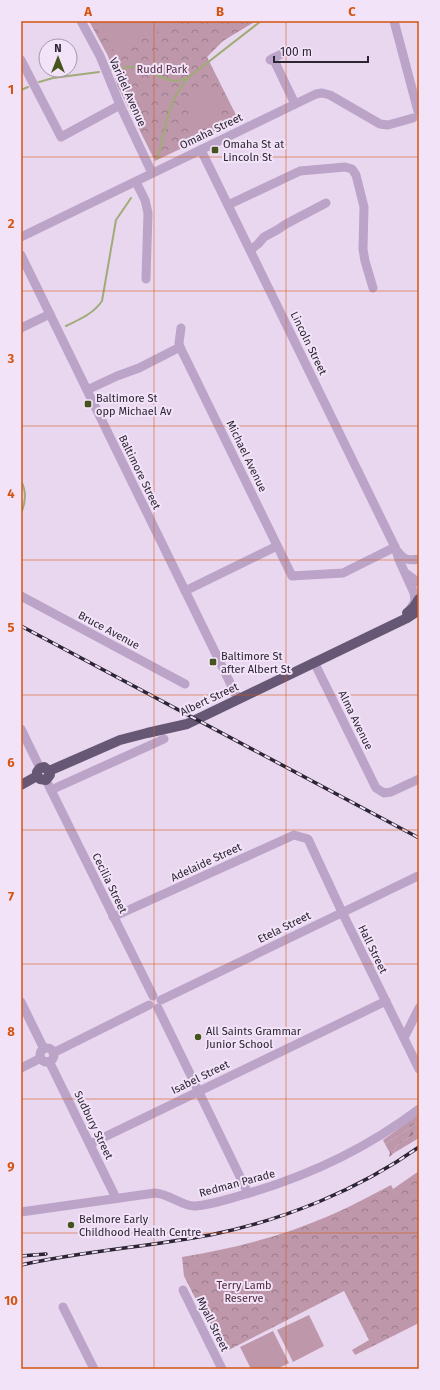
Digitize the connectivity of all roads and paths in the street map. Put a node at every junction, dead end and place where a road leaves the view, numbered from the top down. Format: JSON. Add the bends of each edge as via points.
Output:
{"nodes":[{"id":1,"x":81,"y":21,"type":"edge"},
{"id":2,"x":394,"y":21,"type":"edge"},
{"id":3,"x":285,"y":52,"type":"dead end"},
{"id":4,"x":21,"y":60,"type":"edge"},
{"id":5,"x":295,"y":104,"type":"junction"},
{"id":6,"x":120,"y":105,"type":"junction"},
{"id":7,"x":417,"y":116,"type":"edge"},
{"id":8,"x":201,"y":150,"type":"junction"},
{"id":9,"x":152,"y":173,"type":"junction"},
{"id":10,"x":136,"y":182,"type":"junction"},
{"id":11,"x":326,"y":204,"type":"dead end"},
{"id":12,"x":228,"y":205,"type":"junction"},
{"id":13,"x":21,"y":237,"type":"edge"},
{"id":14,"x":250,"y":250,"type":"junction"},
{"id":15,"x":21,"y":255,"type":"edge"},
{"id":16,"x":146,"y":279,"type":"dead end"},
{"id":17,"x":373,"y":288,"type":"dead end"},
{"id":18,"x":50,"y":314,"type":"junction"},
{"id":19,"x":21,"y":328,"type":"edge"},
{"id":20,"x":181,"y":328,"type":"dead end"},
{"id":21,"x":180,"y":347,"type":"junction"},
{"id":22,"x":87,"y":390,"type":"junction"},
{"id":23,"x":277,"y":546,"type":"junction"},
{"id":24,"x":395,"y":547,"type":"junction"},
{"id":25,"x":419,"y":559,"type":"edge"},
{"id":26,"x":404,"y":572,"type":"junction"},
{"id":27,"x":419,"y":583,"type":"edge"},
{"id":28,"x":185,"y":591,"type":"junction"},
{"id":29,"x":21,"y":596,"type":"edge"},
{"id":30,"x":419,"y":598,"type":"edge"},
{"id":31,"x":414,"y":611,"type":"edge"},
{"id":32,"x":314,"y":662,"type":"junction"},
{"id":33,"x":185,"y":684,"type":"dead end"},
{"id":34,"x":238,"y":699,"type":"junction"},
{"id":35,"x":21,"y":729,"type":"edge"},
{"id":36,"x":164,"y":739,"type":"dead end"},
{"id":37,"x":43,"y":774,"type":"junction"},
{"id":38,"x":419,"y":779,"type":"edge"},
{"id":39,"x":21,"y":785,"type":"edge"},
{"id":40,"x":51,"y":790,"type":"junction"},
{"id":41,"x":308,"y":839,"type":"joint"},
{"id":42,"x":418,"y":876,"type":"dead end"},
{"id":43,"x":342,"y":912,"type":"junction"},
{"id":44,"x":114,"y":917,"type":"junction"},
{"id":45,"x":386,"y":1001,"type":"junction"},
{"id":46,"x":21,"y":1002,"type":"edge"},
{"id":47,"x":155,"y":1002,"type":"junction"},
{"id":48,"x":419,"y":1008,"type":"edge"},
{"id":49,"x":404,"y":1038,"type":"junction"},
{"id":50,"x":47,"y":1055,"type":"junction"},
{"id":51,"x":21,"y":1068,"type":"edge"},
{"id":52,"x":419,"y":1069,"type":"edge"},
{"id":53,"x":198,"y":1092,"type":"junction"},
{"id":54,"x":419,"y":1109,"type":"edge"},
{"id":55,"x":90,"y":1144,"type":"junction"},
{"id":56,"x":248,"y":1193,"type":"junction"},
{"id":57,"x":116,"y":1198,"type":"junction"},
{"id":58,"x":21,"y":1212,"type":"edge"},
{"id":59,"x":183,"y":1290,"type":"dead end"},
{"id":60,"x":63,"y":1307,"type":"dead end"},
{"id":61,"x":94,"y":1369,"type":"edge"},
{"id":62,"x":222,"y":1369,"type":"edge"}],
"edges":[{"from":1,"to":6,"type":"street","name":"Varidel Avenue","via":[[100,56]]},
{"from":2,"to":7,"type":"street"},
{"from":3,"to":5,"type":"street","via":[[272,59]]},
{"from":4,"to":6,"type":"street","via":[[61,137]]},
{"from":5,"to":7,"type":"street","name":"Omaha Street","via":[[322,93],[330,95],[380,124],[388,125]]},
{"from":5,"to":8,"type":"street","name":"Omaha Street"},
{"from":6,"to":9,"type":"street","name":"Varidel Avenue"},
{"from":8,"to":9,"type":"street","name":"Omaha Street"},
{"from":8,"to":12,"type":"street","name":"Lincoln Street"},
{"from":9,"to":10,"type":"street","name":"Omaha Street"},
{"from":10,"to":13,"type":"street","name":"Omaha Street"},
{"from":10,"to":16,"type":"street","via":[[145,200],[148,214]]},
{"from":11,"to":14,"type":"street","via":[[264,237]]},
{"from":12,"to":14,"type":"street","name":"Lincoln Street"},
{"from":12,"to":17,"type":"street","via":[[300,170],[345,167],[352,169],[364,207],[363,248]]},
{"from":14,"to":24,"type":"street","name":"Lincoln Street"},
{"from":15,"to":18,"type":"street","name":"Baltimore Street"},
{"from":18,"to":19,"type":"street"},
{"from":18,"to":22,"type":"street","name":"Baltimore Street"},
{"from":20,"to":21,"type":"street","name":"Michael Avenue"},
{"from":21,"to":22,"type":"street"},
{"from":21,"to":23,"type":"street","name":"Michael Avenue"},
{"from":22,"to":28,"type":"street","name":"Baltimore Street"},
{"from":23,"to":24,"type":"street","name":"Michael Avenue","via":[[292,576],[343,573]]},
{"from":23,"to":28,"type":"street"},
{"from":24,"to":25,"type":"street","name":"Lincoln Street","via":[[406,559]]},
{"from":24,"to":26,"type":"street","name":"Lincoln Street"},
{"from":26,"to":27,"type":"street"},
{"from":26,"to":31,"type":"street","name":"Lincoln Street","via":[[415,597]]},
{"from":28,"to":34,"type":"street","name":"Baltimore Street"},
{"from":29,"to":33,"type":"street","name":"Bruce Avenue"},
{"from":30,"to":31,"type":"main road","name":"Albert Street"},
{"from":31,"to":32,"type":"main road","name":"Albert Street"},
{"from":32,"to":34,"type":"main road","name":"Albert Street"},
{"from":32,"to":38,"type":"street","name":"Alma Avenue","via":[[376,788],[384,793],[391,792]]},
{"from":34,"to":37,"type":"main road","name":"Albert Street","via":[[187,724],[120,740]]},
{"from":35,"to":37,"type":"street","name":"Cecilia Street"},
{"from":36,"to":40,"type":"street"},
{"from":37,"to":39,"type":"main road","name":"Albert Street"},
{"from":37,"to":40,"type":"street","name":"Cecilia Street"},
{"from":40,"to":44,"type":"street","name":"Cecilia Street"},
{"from":41,"to":43,"type":"street","name":"Hall Street"},
{"from":41,"to":44,"type":"street","name":"Adelaide Street","via":[[294,835]]},
{"from":42,"to":43,"type":"street","name":"Etela Street"},
{"from":43,"to":45,"type":"street","name":"Hall Street"},
{"from":43,"to":47,"type":"street","name":"Etela Street"},
{"from":44,"to":47,"type":"street","name":"Cecilia Street"},
{"from":45,"to":49,"type":"street","name":"Hall Street"},
{"from":45,"to":53,"type":"street","name":"Isabel Street"},
{"from":46,"to":50,"type":"street","name":"Sudbury Street"},
{"from":47,"to":50,"type":"street","name":"Etela Street"},
{"from":47,"to":53,"type":"street","name":"Cecilia Street"},
{"from":48,"to":49,"type":"street"},
{"from":49,"to":52,"type":"street","name":"Hall Street"},
{"from":50,"to":51,"type":"street","name":"Etela Street"},
{"from":50,"to":55,"type":"street","name":"Sudbury Street"},
{"from":53,"to":55,"type":"street","name":"Isabel Street"},
{"from":53,"to":56,"type":"street","name":"Cecilia Street"},
{"from":54,"to":56,"type":"street","name":"Redman Parade","via":[[374,1139],[343,1155],[284,1182]]},
{"from":55,"to":57,"type":"street","name":"Sudbury Street"},
{"from":56,"to":57,"type":"street","name":"Redman Parade","via":[[196,1206],[155,1193]]},
{"from":57,"to":58,"type":"street","name":"Redman Parade"},
{"from":59,"to":62,"type":"street","name":"Myall Street"},
{"from":60,"to":61,"type":"street"}]}
